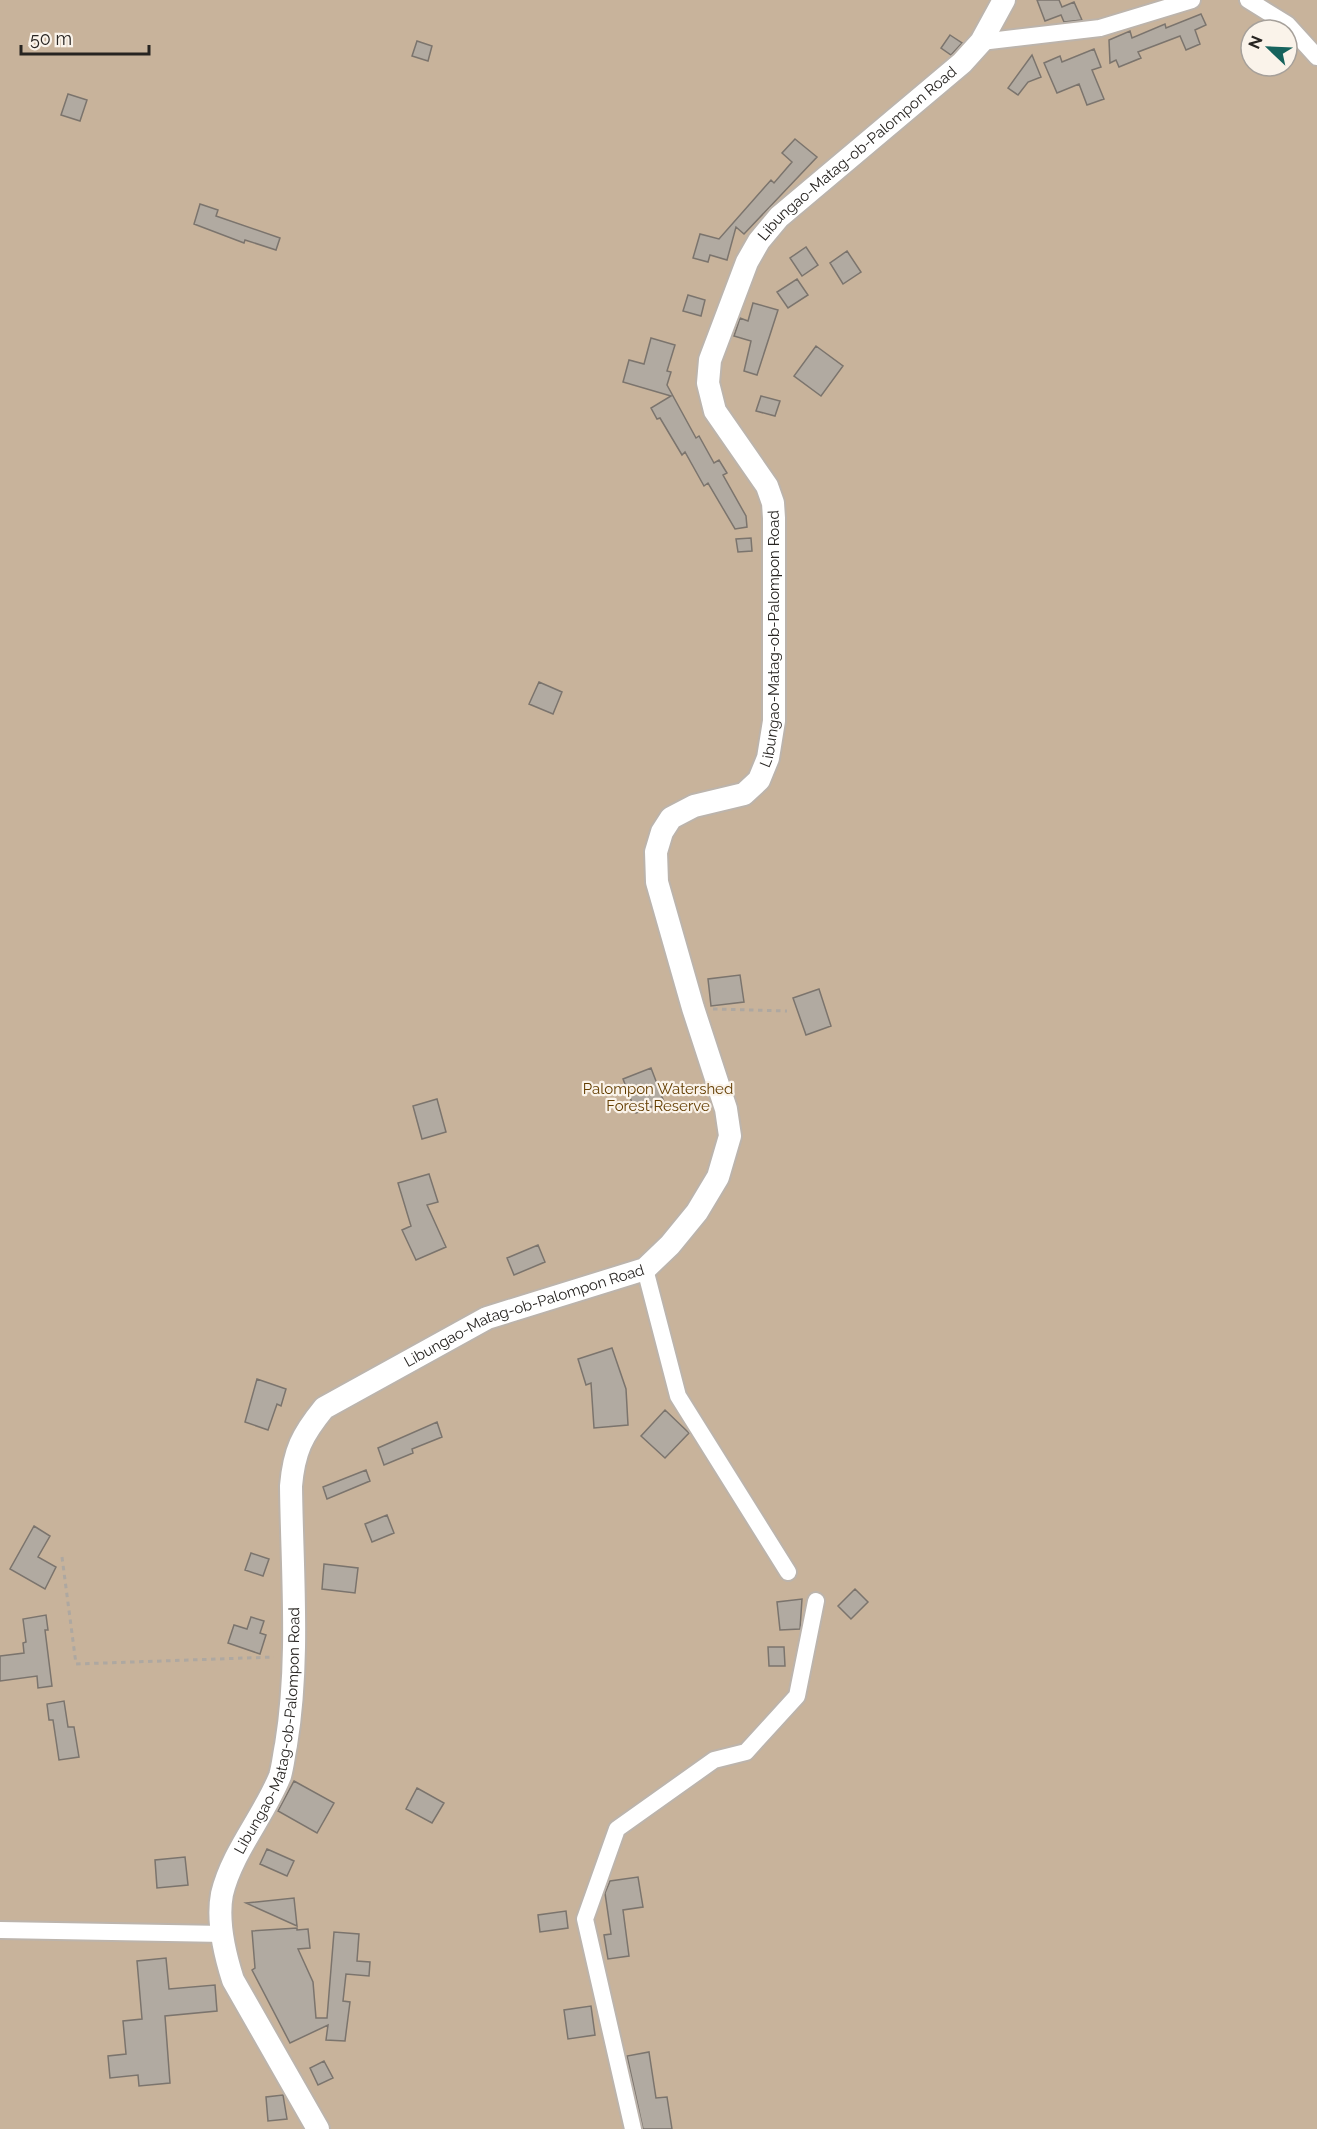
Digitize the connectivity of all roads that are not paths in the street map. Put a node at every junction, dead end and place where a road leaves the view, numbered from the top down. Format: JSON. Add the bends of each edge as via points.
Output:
{"nodes":[{"id":1,"x":1004,"y":0,"type":"edge"},
{"id":2,"x":1192,"y":0,"type":"edge"},
{"id":3,"x":1248,"y":0,"type":"edge"},
{"id":4,"x":981,"y":42,"type":"junction"},
{"id":5,"x":1317,"y":57,"type":"edge"},
{"id":6,"x":645,"y":1269,"type":"junction"},
{"id":7,"x":788,"y":1572,"type":"dead end"},
{"id":8,"x":816,"y":1601,"type":"dead end"},
{"id":9,"x":0,"y":1930,"type":"edge"},
{"id":10,"x":224,"y":1934,"type":"junction"},
{"id":11,"x":318,"y":2129,"type":"edge"},
{"id":12,"x":633,"y":2129,"type":"edge"}],
"edges":[{"from":1,"to":4,"type":"main road","name":"Libungao-Matag-ob-Palompon Road"},
{"from":2,"to":4,"type":"street","via":[[1100,28]]},
{"from":3,"to":5,"type":"street","via":[[1287,24]]},
{"from":4,"to":6,"type":"main road","name":"Libungao-Matag-ob-Palompon Road","via":[[962,63],[779,217],[747,262],[710,360],[708,383],[715,411],[766,486],[773,503],[774,721],[768,758],[759,780],[744,794],[694,806],[671,818],[656,852],[657,882],[726,1109],[730,1136],[718,1177],[697,1212]]},
{"from":6,"to":7,"type":"street","via":[[678,1396]]},
{"from":6,"to":10,"type":"main road","name":"Libungao-Matag-ob-Palompon Road","via":[[487,1318],[324,1408],[304,1431],[294,1459],[291,1486],[293,1656],[286,1742],[280,1775],[222,1895]]},
{"from":8,"to":12,"type":"street","via":[[797,1696],[746,1752],[714,1760],[617,1829],[585,1919]]},
{"from":9,"to":10,"type":"street"},
{"from":10,"to":11,"type":"main road","name":"Libungao-Matag-ob-Palompon Road","via":[[233,1980]]}]}
